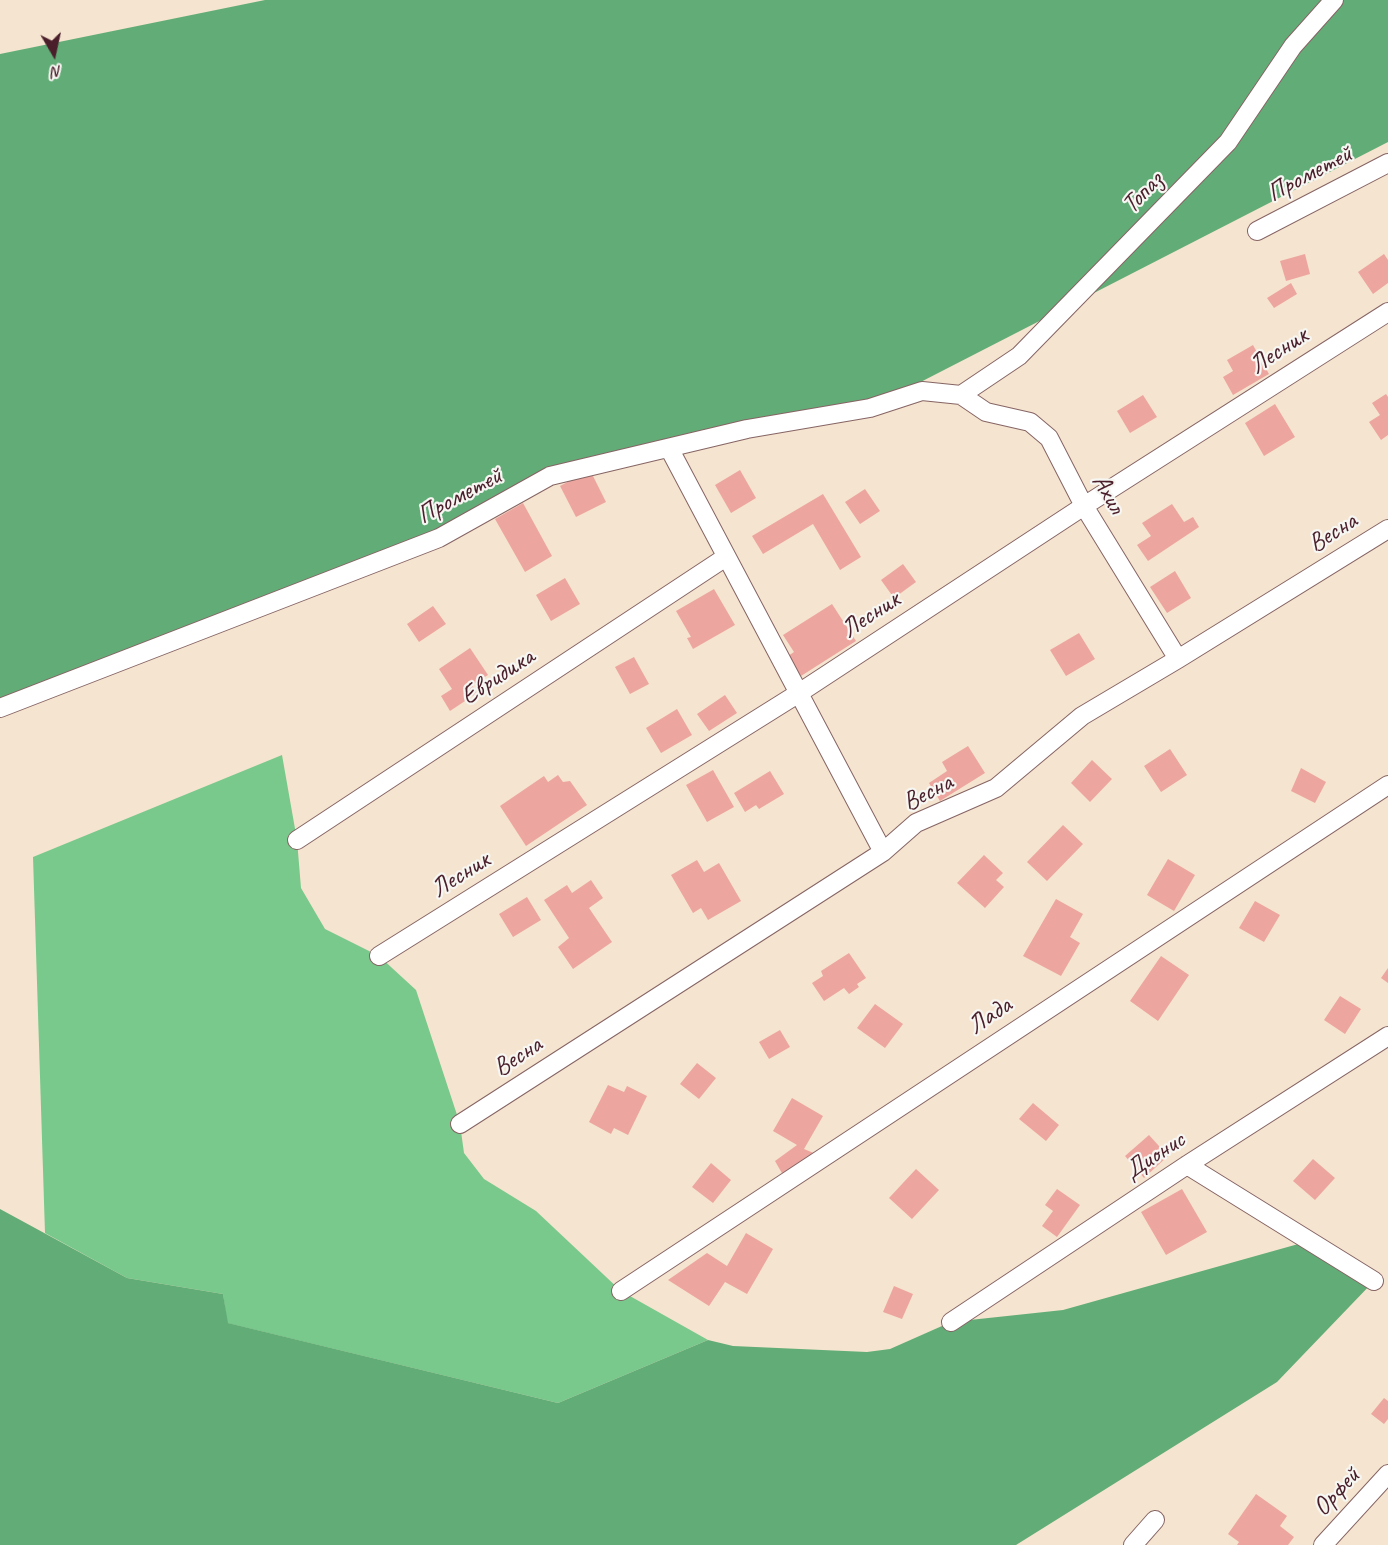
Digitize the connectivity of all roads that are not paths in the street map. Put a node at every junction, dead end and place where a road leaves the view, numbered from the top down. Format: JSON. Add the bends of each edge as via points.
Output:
{"nodes":[{"id":1,"x":1334,"y":0,"type":"edge"},
{"id":2,"x":1388,"y":163,"type":"edge"},
{"id":3,"x":1257,"y":231,"type":"dead end"},
{"id":4,"x":1388,"y":312,"type":"edge"},
{"id":5,"x":961,"y":395,"type":"junction"},
{"id":6,"x":669,"y":448,"type":"junction"},
{"id":7,"x":1084,"y":506,"type":"junction"},
{"id":8,"x":1388,"y":529,"type":"edge"},
{"id":9,"x":726,"y":557,"type":"junction"},
{"id":10,"x":1178,"y":659,"type":"junction"},
{"id":11,"x":799,"y":693,"type":"junction"},
{"id":12,"x":0,"y":708,"type":"edge"},
{"id":13,"x":1388,"y":785,"type":"edge"},
{"id":14,"x":297,"y":840,"type":"dead end"},
{"id":15,"x":882,"y":852,"type":"junction"},
{"id":16,"x":379,"y":956,"type":"dead end"},
{"id":17,"x":1388,"y":1036,"type":"edge"},
{"id":18,"x":460,"y":1124,"type":"dead end"},
{"id":19,"x":1187,"y":1165,"type":"junction"},
{"id":20,"x":1374,"y":1281,"type":"dead end"},
{"id":21,"x":621,"y":1291,"type":"dead end"},
{"id":22,"x":951,"y":1322,"type":"dead end"},
{"id":23,"x":1388,"y":1474,"type":"edge"},
{"id":24,"x":1155,"y":1520,"type":"dead end"},
{"id":25,"x":1133,"y":1545,"type":"edge"},
{"id":26,"x":1323,"y":1545,"type":"edge"}],
"edges":[{"from":1,"to":5,"type":"street","name":"Топаз","via":[[1293,46],[1228,142],[1019,356]]},
{"from":2,"to":3,"type":"street","name":"Прометей"},
{"from":4,"to":7,"type":"street","name":"Лесник"},
{"from":5,"to":6,"type":"street","name":"Прометей","via":[[922,391],[870,408],[747,429]]},
{"from":5,"to":7,"type":"street","name":"Ахил","via":[[986,412],[1030,422],[1049,438]]},
{"from":6,"to":9,"type":"street"},
{"from":6,"to":12,"type":"street","name":"Прометей","via":[[550,476],[439,538]]},
{"from":7,"to":10,"type":"street","name":"Ахил"},
{"from":7,"to":11,"type":"street","name":"Лесник"},
{"from":8,"to":10,"type":"street","name":"Весна"},
{"from":9,"to":11,"type":"street"},
{"from":9,"to":14,"type":"street","name":"Евридика"},
{"from":10,"to":15,"type":"street","name":"Весна","via":[[1082,716],[996,788],[916,823]]},
{"from":11,"to":15,"type":"street"},
{"from":11,"to":16,"type":"street","name":"Лесник"},
{"from":13,"to":21,"type":"street","name":"Лада"},
{"from":15,"to":18,"type":"street","name":"Весна"},
{"from":17,"to":19,"type":"street","name":"Дионис"},
{"from":19,"to":20,"type":"street"},
{"from":19,"to":22,"type":"street","name":"Дионис"},
{"from":23,"to":26,"type":"street","name":"Орфей"},
{"from":24,"to":25,"type":"street"}]}
